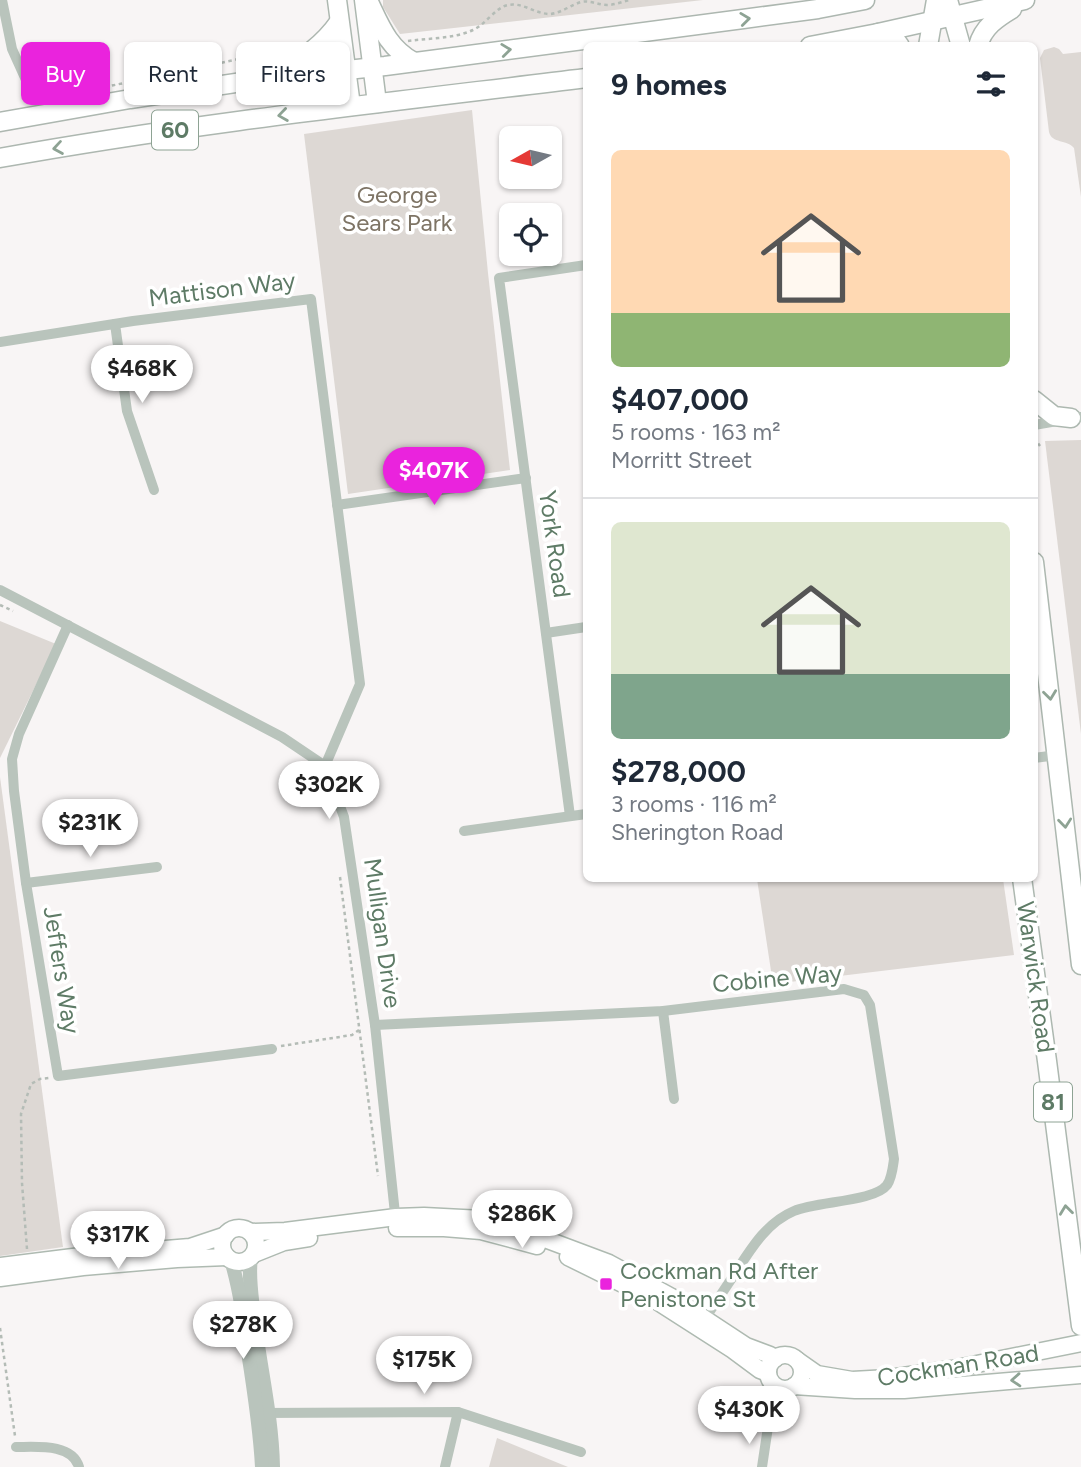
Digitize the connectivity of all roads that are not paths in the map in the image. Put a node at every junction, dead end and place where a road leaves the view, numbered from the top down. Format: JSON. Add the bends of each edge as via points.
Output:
{"nodes":[{"id":1,"x":2,"y":0,"type":"edge"},
{"id":2,"x":337,"y":0,"type":"edge"},
{"id":3,"x":366,"y":0,"type":"edge"},
{"id":4,"x":865,"y":0,"type":"edge"},
{"id":5,"x":936,"y":0,"type":"edge"},
{"id":6,"x":1026,"y":0,"type":"edge"},
{"id":7,"x":950,"y":8,"type":"edge"},
{"id":8,"x":932,"y":21,"type":"junction"},
{"id":9,"x":339,"y":22,"type":"junction"},
{"id":10,"x":878,"y":33,"type":"junction"},
{"id":11,"x":323,"y":42,"type":"edge"},
{"id":12,"x":342,"y":42,"type":"edge"},
{"id":13,"x":831,"y":42,"type":"edge"},
{"id":14,"x":897,"y":42,"type":"edge"},
{"id":15,"x":929,"y":42,"type":"edge"},
{"id":16,"x":960,"y":42,"type":"edge"},
{"id":17,"x":979,"y":42,"type":"edge"},
{"id":18,"x":414,"y":62,"type":"junction"},
{"id":19,"x":372,"y":66,"type":"junction"},
{"id":20,"x":21,"y":69,"type":"edge"},
{"id":21,"x":350,"y":69,"type":"edge"},
{"id":22,"x":583,"y":78,"type":"edge"},
{"id":23,"x":236,"y":83,"type":"edge"},
{"id":24,"x":350,"y":100,"type":"edge"},
{"id":25,"x":377,"y":103,"type":"junction"},
{"id":26,"x":351,"y":106,"type":"junction"},
{"id":27,"x":0,"y":122,"type":"edge"},
{"id":28,"x":0,"y":158,"type":"edge"},
{"id":29,"x":583,"y":265,"type":"edge"},
{"id":30,"x":115,"y":324,"type":"junction"},
{"id":31,"x":0,"y":342,"type":"edge"},
{"id":32,"x":1038,"y":403,"type":"edge"},
{"id":33,"x":1076,"y":418,"type":"edge"},
{"id":34,"x":1038,"y":424,"type":"edge"},
{"id":35,"x":526,"y":478,"type":"junction"},
{"id":36,"x":154,"y":490,"type":"dead end"},
{"id":37,"x":337,"y":505,"type":"junction"},
{"id":38,"x":0,"y":590,"type":"edge"},
{"id":39,"x":1038,"y":596,"type":"edge"},
{"id":40,"x":68,"y":625,"type":"junction"},
{"id":41,"x":583,"y":627,"type":"edge"},
{"id":42,"x":546,"y":633,"type":"junction"},
{"id":43,"x":1057,"y":755,"type":"junction"},
{"id":44,"x":1038,"y":757,"type":"edge"},
{"id":45,"x":325,"y":766,"type":"junction"},
{"id":46,"x":583,"y":814,"type":"edge"},
{"id":47,"x":570,"y":816,"type":"junction"},
{"id":48,"x":464,"y":831,"type":"dead end"},
{"id":49,"x":157,"y":867,"type":"dead end"},
{"id":50,"x":1023,"y":882,"type":"edge"},
{"id":51,"x":26,"y":883,"type":"junction"},
{"id":52,"x":1081,"y":965,"type":"edge"},
{"id":53,"x":663,"y":1011,"type":"junction"},
{"id":54,"x":375,"y":1025,"type":"junction"},
{"id":55,"x":272,"y":1049,"type":"road end"},
{"id":56,"x":674,"y":1099,"type":"dead end"},
{"id":57,"x":396,"y":1222,"type":"junction"},
{"id":58,"x":250,"y":1232,"type":"junction"},
{"id":59,"x":226,"y":1235,"type":"junction"},
{"id":60,"x":252,"y":1255,"type":"junction"},
{"id":61,"x":229,"y":1258,"type":"junction"},
{"id":62,"x":0,"y":1266,"type":"edge"},
{"id":63,"x":0,"y":1278,"type":"edge"},
{"id":64,"x":702,"y":1323,"type":"junction"},
{"id":65,"x":1081,"y":1326,"type":"edge"},
{"id":66,"x":1081,"y":1343,"type":"edge"},
{"id":67,"x":797,"y":1360,"type":"junction"},
{"id":68,"x":771,"y":1371,"type":"junction"},
{"id":69,"x":1081,"y":1375,"type":"edge"},
{"id":70,"x":791,"y":1387,"type":"junction"},
{"id":71,"x":458,"y":1412,"type":"junction"},
{"id":72,"x":263,"y":1413,"type":"junction"},
{"id":73,"x":768,"y":1427,"type":"junction"},
{"id":74,"x":16,"y":1447,"type":"road end"},
{"id":75,"x":581,"y":1451,"type":"dead end"},
{"id":76,"x":79,"y":1467,"type":"edge"},
{"id":77,"x":262,"y":1467,"type":"edge"},
{"id":78,"x":273,"y":1467,"type":"edge"},
{"id":79,"x":445,"y":1467,"type":"edge"},
{"id":80,"x":762,"y":1467,"type":"edge"}],
"edges":[{"from":1,"to":20,"type":"street"},
{"from":2,"to":9,"type":"main road"},
{"from":3,"to":18,"type":"main road","via":[[391,43]]},
{"from":3,"to":19,"type":"main road"},
{"from":18,"to":4,"type":"main road","number":"60","one_way":true},
{"from":5,"to":8,"type":"main road"},
{"from":6,"to":7,"type":"main road"},
{"from":6,"to":17,"type":"main road","via":[[992,21]]},
{"from":7,"to":8,"type":"main road"},
{"from":7,"to":16,"type":"main road"},
{"from":8,"to":10,"type":"main road"},
{"from":8,"to":15,"type":"main road"},
{"from":9,"to":11,"type":"main road"},
{"from":9,"to":12,"type":"main road"},
{"from":10,"to":13,"type":"main road"},
{"from":10,"to":14,"type":"main road"},
{"from":18,"to":19,"type":"main road","number":"60"},
{"from":19,"to":21,"type":"main road","number":"60"},
{"from":19,"to":25,"type":"main road"},
{"from":22,"to":25,"type":"main road","number":"60"},
{"from":23,"to":27,"type":"main road","number":"60"},
{"from":24,"to":26,"type":"main road"},
{"from":25,"to":26,"type":"main road","number":"60"},
{"from":26,"to":28,"type":"main road","number":"60","one_way":true},
{"from":29,"to":35,"type":"street","name":"York Road","via":[[499,278]]},
{"from":30,"to":31,"type":"street","name":"Mattison Way"},
{"from":30,"to":36,"type":"street","via":[[127,411]]},
{"from":30,"to":37,"type":"street","name":"Mattison Way","via":[[311,299]]},
{"from":32,"to":33,"type":"main road","via":[[1054,416]]},
{"from":33,"to":34,"type":"street"},
{"from":35,"to":37,"type":"street"},
{"from":35,"to":42,"type":"street","name":"York Road"},
{"from":37,"to":45,"type":"street","name":"Mattison Way","via":[[360,684]]},
{"from":38,"to":40,"type":"street"},
{"from":39,"to":43,"type":"main road","name":"Warwick Road","one_way":true},
{"from":40,"to":45,"type":"street","via":[[282,737]]},
{"from":40,"to":51,"type":"street","name":"Jeffers Way","via":[[12,759]]},
{"from":41,"to":42,"type":"street"},
{"from":42,"to":47,"type":"street","name":"York Road"},
{"from":43,"to":44,"type":"street"},
{"from":43,"to":52,"type":"main road","name":"Warwick Road","one_way":true},
{"from":45,"to":54,"type":"street","name":"Mulligan Drive","via":[[344,817]]},
{"from":46,"to":47,"type":"street"},
{"from":47,"to":48,"type":"street"},
{"from":49,"to":51,"type":"street"},
{"from":65,"to":50,"type":"main road","name":"Warwick Road","number":"81","one_way":true},
{"from":51,"to":55,"type":"street","name":"Jeffers Way","via":[[58,1076]]},
{"from":53,"to":54,"type":"street","name":"Cobine Way"},
{"from":53,"to":56,"type":"street"},
{"from":53,"to":64,"type":"street","name":"Cobine Way","via":[[844,989],[864,995],[870,1005],[894,1158],[887,1185],[872,1196],[825,1202],[780,1217],[757,1240]]},
{"from":54,"to":57,"type":"street","name":"Mulligan Drive"},
{"from":57,"to":58,"type":"main road"},
{"from":57,"to":60,"type":"main road","via":[[284,1242]]},
{"from":57,"to":64,"type":"main road","via":[[424,1216],[482,1219],[513,1227],[609,1263],[660,1290]]},
{"from":58,"to":59,"type":"main road","via":[[237,1228]]},
{"from":58,"to":60,"type":"main road","via":[[256,1242]]},
{"from":59,"to":61,"type":"main road","via":[[223,1246]]},
{"from":59,"to":62,"type":"main road","via":[[190,1247]]},
{"from":60,"to":61,"type":"main road","via":[[242,1262]]},
{"from":60,"to":72,"type":"street"},
{"from":61,"to":63,"type":"main road","via":[[83,1267]]},
{"from":61,"to":72,"type":"street"},
{"from":64,"to":68,"type":"main road","via":[[760,1370]]},
{"from":66,"to":67,"type":"main road","name":"Cockman Road","via":[[889,1378],[852,1380],[817,1374]]},
{"from":67,"to":68,"type":"main road","via":[[784,1355]]},
{"from":67,"to":70,"type":"main road","via":[[802,1374]]},
{"from":68,"to":70,"type":"main road","via":[[779,1387]]},
{"from":68,"to":73,"type":"street"},
{"from":69,"to":70,"type":"main road","name":"Cockman Road","one_way":true,"via":[[904,1390]]},
{"from":70,"to":73,"type":"street"},
{"from":71,"to":72,"type":"street"},
{"from":71,"to":75,"type":"street"},
{"from":71,"to":79,"type":"street"},
{"from":72,"to":77,"type":"street"},
{"from":72,"to":78,"type":"street"},
{"from":73,"to":80,"type":"street"},
{"from":74,"to":76,"type":"street","via":[[60,1448]]}]}
